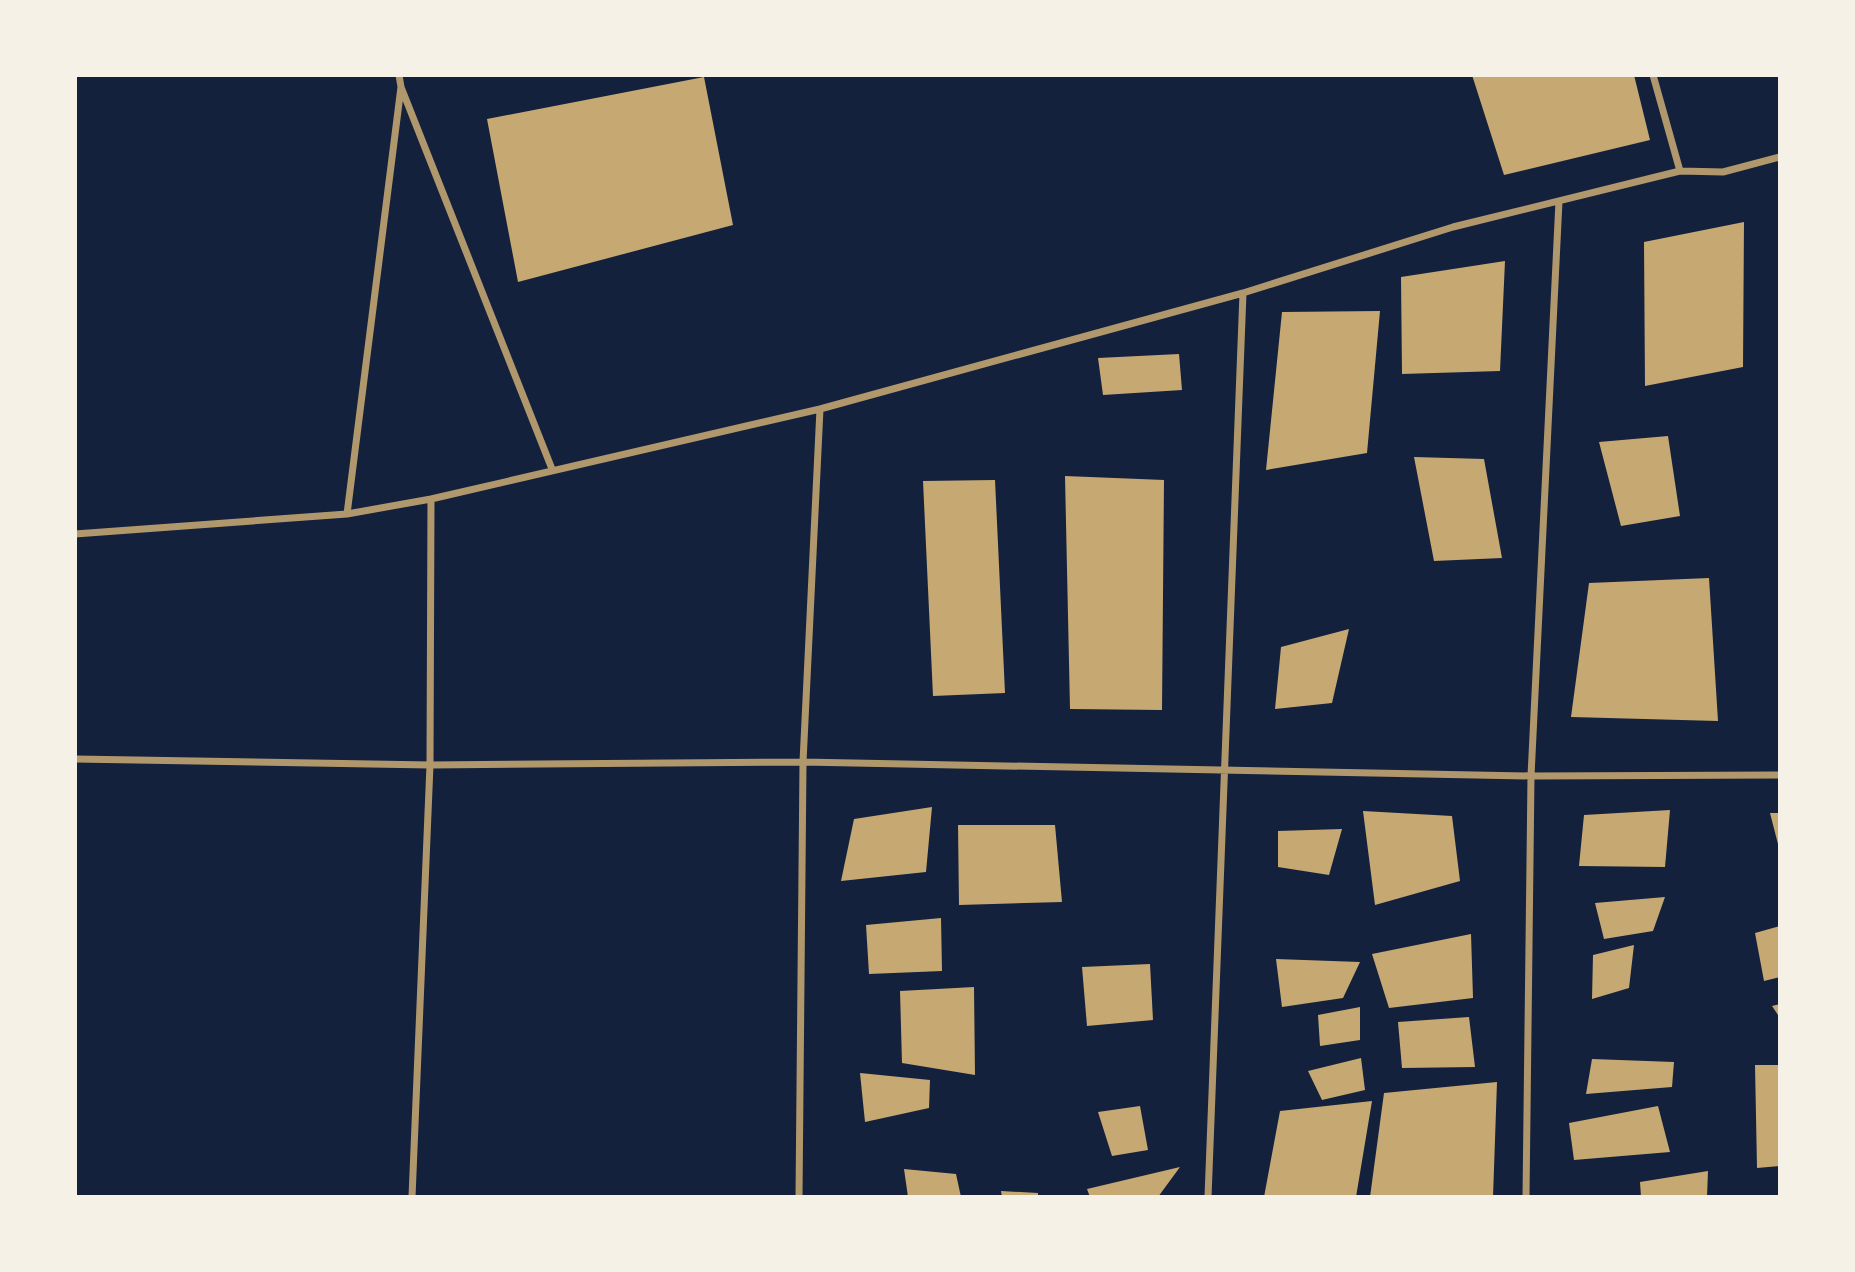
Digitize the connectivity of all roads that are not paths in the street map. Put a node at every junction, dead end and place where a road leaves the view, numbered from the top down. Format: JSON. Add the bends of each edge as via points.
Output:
{"nodes":[{"id":1,"x":400,"y":75,"type":"edge"},
{"id":2,"x":1653,"y":75,"type":"edge"},
{"id":3,"x":401,"y":87,"type":"junction"},
{"id":4,"x":1780,"y":158,"type":"edge"},
{"id":5,"x":1680,"y":171,"type":"junction"},
{"id":6,"x":1559,"y":201,"type":"junction"},
{"id":7,"x":1243,"y":293,"type":"junction"},
{"id":8,"x":820,"y":409,"type":"junction"},
{"id":9,"x":552,"y":469,"type":"junction"},
{"id":10,"x":431,"y":499,"type":"junction"},
{"id":11,"x":347,"y":514,"type":"junction"},
{"id":12,"x":75,"y":534,"type":"edge"},
{"id":13,"x":75,"y":760,"type":"edge"},
{"id":14,"x":803,"y":762,"type":"junction"},
{"id":15,"x":429,"y":765,"type":"junction"},
{"id":16,"x":1225,"y":770,"type":"junction"},
{"id":17,"x":1780,"y":775,"type":"edge"},
{"id":18,"x":1531,"y":776,"type":"junction"},
{"id":19,"x":412,"y":1197,"type":"edge"},
{"id":20,"x":799,"y":1197,"type":"edge"},
{"id":21,"x":1208,"y":1197,"type":"edge"},
{"id":22,"x":1526,"y":1197,"type":"edge"}],
"edges":[{"from":1,"to":3,"type":"street"},
{"from":2,"to":5,"type":"street"},
{"from":3,"to":9,"type":"street"},
{"from":3,"to":11,"type":"street"},
{"from":4,"to":5,"type":"street","via":[[1723,172]]},
{"from":5,"to":6,"type":"street"},
{"from":6,"to":7,"type":"street","via":[[1453,227]]},
{"from":6,"to":18,"type":"street"},
{"from":7,"to":8,"type":"street"},
{"from":7,"to":16,"type":"street"},
{"from":8,"to":9,"type":"street"},
{"from":8,"to":14,"type":"street"},
{"from":9,"to":10,"type":"street"},
{"from":10,"to":11,"type":"street"},
{"from":10,"to":15,"type":"street"},
{"from":11,"to":12,"type":"street"},
{"from":13,"to":15,"type":"street"},
{"from":14,"to":15,"type":"street"},
{"from":14,"to":16,"type":"street"},
{"from":14,"to":20,"type":"street"},
{"from":15,"to":19,"type":"street"},
{"from":16,"to":18,"type":"street"},
{"from":16,"to":21,"type":"street"},
{"from":17,"to":18,"type":"street"},
{"from":18,"to":22,"type":"street"}]}
